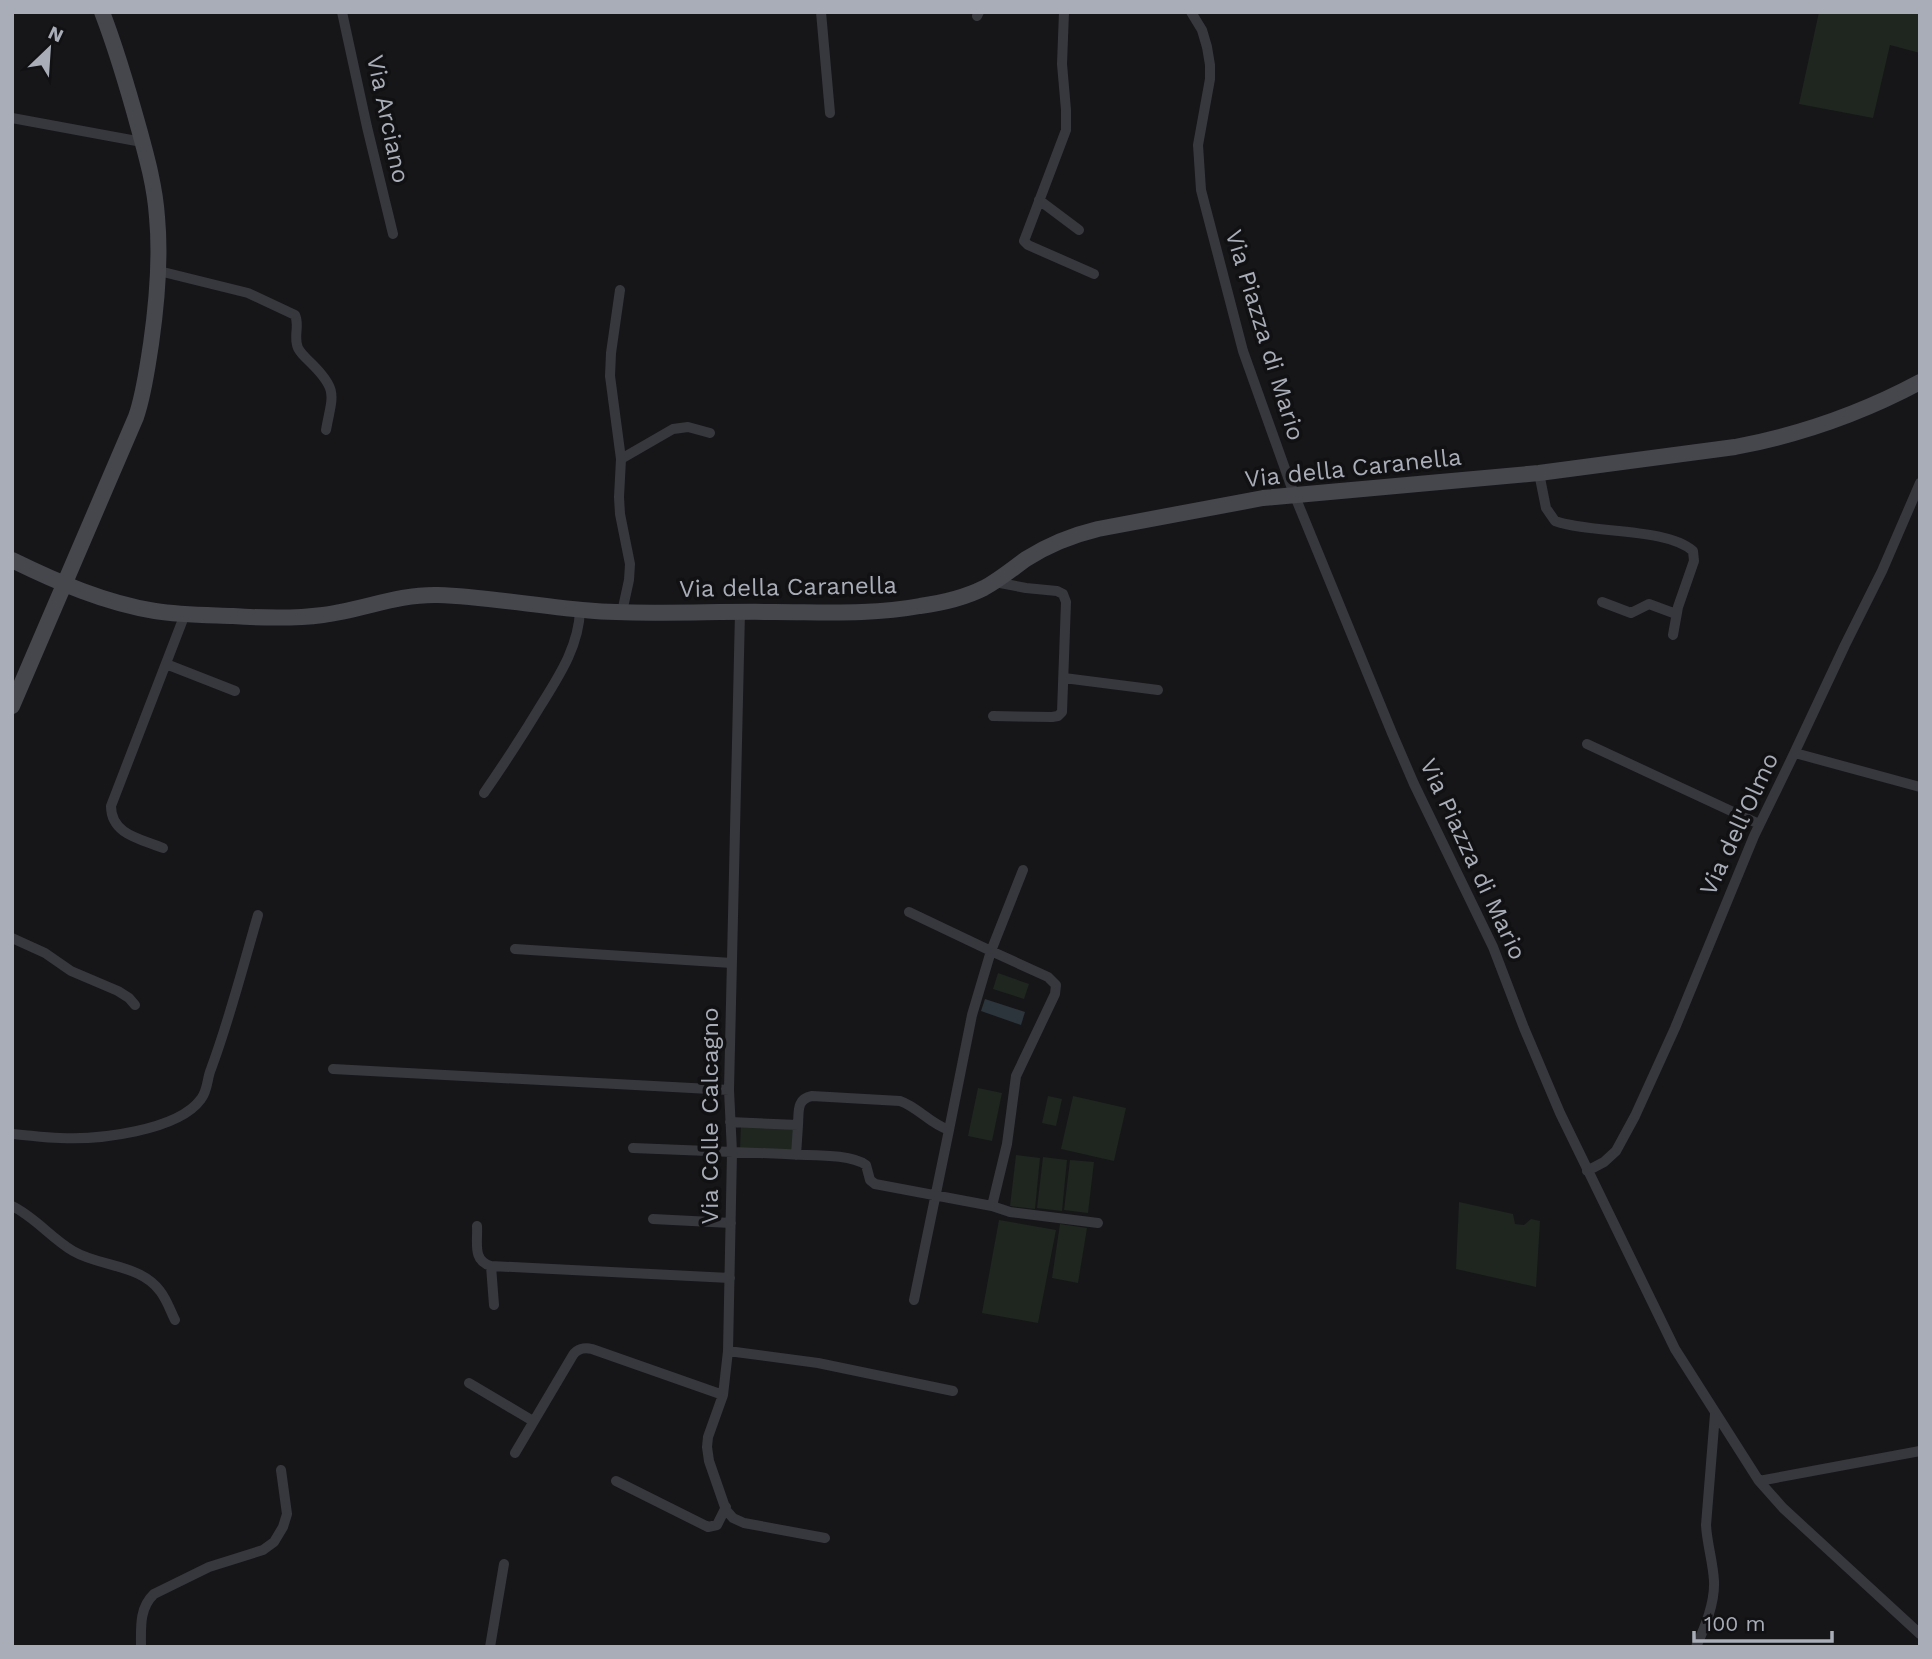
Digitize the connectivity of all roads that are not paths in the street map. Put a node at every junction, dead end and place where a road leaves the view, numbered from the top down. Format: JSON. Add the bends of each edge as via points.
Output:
{"nodes":[{"id":1,"x":102,"y":12,"type":"edge"},
{"id":2,"x":342,"y":12,"type":"edge"},
{"id":3,"x":821,"y":12,"type":"edge"},
{"id":4,"x":1064,"y":12,"type":"edge"},
{"id":5,"x":1191,"y":12,"type":"edge"},
{"id":6,"x":830,"y":113,"type":"dead end"},
{"id":7,"x":12,"y":118,"type":"edge"},
{"id":8,"x":142,"y":142,"type":"junction"},
{"id":9,"x":1039,"y":200,"type":"junction"},
{"id":10,"x":1079,"y":230,"type":"dead end"},
{"id":11,"x":393,"y":234,"type":"dead end"},
{"id":12,"x":159,"y":271,"type":"junction"},
{"id":13,"x":1094,"y":274,"type":"dead end"},
{"id":14,"x":620,"y":290,"type":"dead end"},
{"id":15,"x":1920,"y":382,"type":"edge"},
{"id":16,"x":326,"y":430,"type":"dead end"},
{"id":17,"x":710,"y":433,"type":"dead end"},
{"id":18,"x":621,"y":459,"type":"junction"},
{"id":19,"x":1539,"y":473,"type":"junction"},
{"id":20,"x":1920,"y":483,"type":"edge"},
{"id":21,"x":1294,"y":494,"type":"junction"},
{"id":22,"x":12,"y":560,"type":"edge"},
{"id":23,"x":995,"y":582,"type":"junction"},
{"id":24,"x":65,"y":584,"type":"junction"},
{"id":25,"x":1602,"y":602,"type":"dead end"},
{"id":26,"x":580,"y":610,"type":"junction"},
{"id":27,"x":622,"y":612,"type":"junction"},
{"id":28,"x":740,"y":612,"type":"junction"},
{"id":29,"x":185,"y":614,"type":"junction"},
{"id":30,"x":1676,"y":614,"type":"junction"},
{"id":31,"x":1673,"y":635,"type":"dead end"},
{"id":32,"x":166,"y":664,"type":"junction"},
{"id":33,"x":1064,"y":678,"type":"junction"},
{"id":34,"x":1158,"y":690,"type":"dead end"},
{"id":35,"x":235,"y":691,"type":"dead end"},
{"id":36,"x":12,"y":706,"type":"edge"},
{"id":37,"x":993,"y":716,"type":"dead end"},
{"id":38,"x":1587,"y":744,"type":"dead end"},
{"id":39,"x":1795,"y":753,"type":"junction"},
{"id":40,"x":1920,"y":787,"type":"edge"},
{"id":41,"x":484,"y":793,"type":"dead end"},
{"id":42,"x":1759,"y":824,"type":"junction"},
{"id":43,"x":163,"y":848,"type":"dead end"},
{"id":44,"x":1023,"y":870,"type":"dead end"},
{"id":45,"x":909,"y":912,"type":"dead end"},
{"id":46,"x":258,"y":915,"type":"dead end"},
{"id":47,"x":12,"y":939,"type":"edge"},
{"id":48,"x":515,"y":949,"type":"dead end"},
{"id":49,"x":991,"y":951,"type":"junction"},
{"id":50,"x":732,"y":963,"type":"junction"},
{"id":51,"x":135,"y":1005,"type":"dead end"},
{"id":52,"x":333,"y":1069,"type":"dead end"},
{"id":53,"x":729,"y":1090,"type":"junction"},
{"id":54,"x":730,"y":1122,"type":"junction"},
{"id":55,"x":798,"y":1125,"type":"junction"},
{"id":56,"x":949,"y":1130,"type":"junction"},
{"id":57,"x":12,"y":1133,"type":"edge"},
{"id":58,"x":633,"y":1148,"type":"dead end"},
{"id":59,"x":732,"y":1152,"type":"junction"},
{"id":60,"x":796,"y":1155,"type":"junction"},
{"id":61,"x":1587,"y":1171,"type":"junction"},
{"id":62,"x":937,"y":1195,"type":"junction"},
{"id":63,"x":12,"y":1206,"type":"edge"},
{"id":64,"x":992,"y":1206,"type":"junction"},
{"id":65,"x":653,"y":1219,"type":"dead end"},
{"id":66,"x":731,"y":1223,"type":"junction"},
{"id":67,"x":1098,"y":1223,"type":"dead end"},
{"id":68,"x":477,"y":1226,"type":"dead end"},
{"id":69,"x":491,"y":1266,"type":"junction"},
{"id":70,"x":730,"y":1278,"type":"junction"},
{"id":71,"x":914,"y":1300,"type":"dead end"},
{"id":72,"x":494,"y":1305,"type":"dead end"},
{"id":73,"x":175,"y":1320,"type":"dead end"},
{"id":74,"x":728,"y":1351,"type":"junction"},
{"id":75,"x":469,"y":1383,"type":"dead end"},
{"id":76,"x":953,"y":1391,"type":"dead end"},
{"id":77,"x":723,"y":1395,"type":"junction"},
{"id":78,"x":1715,"y":1414,"type":"junction"},
{"id":79,"x":533,"y":1421,"type":"junction"},
{"id":80,"x":1920,"y":1451,"type":"edge"},
{"id":81,"x":515,"y":1453,"type":"dead end"},
{"id":82,"x":281,"y":1470,"type":"dead end"},
{"id":83,"x":1759,"y":1480,"type":"junction"},
{"id":84,"x":616,"y":1481,"type":"dead end"},
{"id":85,"x":726,"y":1507,"type":"junction"},
{"id":86,"x":825,"y":1538,"type":"dead end"},
{"id":87,"x":504,"y":1564,"type":"dead end"},
{"id":88,"x":1920,"y":1634,"type":"edge"},
{"id":89,"x":141,"y":1647,"type":"edge"},
{"id":90,"x":490,"y":1647,"type":"edge"},
{"id":91,"x":1696,"y":1647,"type":"edge"}],
"edges":[{"from":1,"to":8,"type":"main road"},
{"from":2,"to":11,"type":"street","name":"Via Arciano"},
{"from":3,"to":6,"type":"street"},
{"from":4,"to":9,"type":"street","via":[[1066,130]]},
{"from":5,"to":21,"type":"street","name":"Via Piazza di Mario","via":[[1202,30],[1210,65],[1198,145],[1202,197],[1242,351]]},
{"from":7,"to":8,"type":"street"},
{"from":8,"to":12,"type":"main road","via":[[157,214]]},
{"from":9,"to":10,"type":"street"},
{"from":9,"to":13,"type":"street","via":[[1025,242]]},
{"from":12,"to":16,"type":"street","via":[[248,293],[295,315],[298,349],[332,389]]},
{"from":12,"to":24,"type":"main road","via":[[141,404]]},
{"from":14,"to":18,"type":"street","via":[[610,376]]},
{"from":15,"to":19,"type":"main road","name":"Via della Caranella","via":[[1852,413],[1765,441]]},
{"from":17,"to":18,"type":"street","via":[[673,429]]},
{"from":18,"to":27,"type":"street","via":[[619,508],[630,571]]},
{"from":19,"to":21,"type":"main road","name":"Via della Caranella"},
{"from":19,"to":30,"type":"street","via":[[1546,508],[1555,521],[1663,538],[1691,549],[1694,561]]},
{"from":20,"to":39,"type":"street","name":"Via dell'Olmo"},
{"from":21,"to":23,"type":"main road","name":"Via della Caranella","via":[[1083,532],[1041,550]]},
{"from":21,"to":61,"type":"street","name":"Via Piazza di Mario","via":[[1399,751],[1489,939]]},
{"from":22,"to":24,"type":"main road","name":"Via della Caranella"},
{"from":23,"to":28,"type":"main road","name":"Via della Caranella","via":[[961,597],[900,610]]},
{"from":23,"to":33,"type":"street","via":[[1057,591],[1065,598]]},
{"from":24,"to":29,"type":"main road","name":"Via della Caranella","via":[[134,607]]},
{"from":24,"to":36,"type":"main road"},
{"from":25,"to":30,"type":"street","via":[[1631,613],[1649,604]]},
{"from":26,"to":27,"type":"main road","name":"Via della Caranella"},
{"from":26,"to":29,"type":"main road","name":"Via della Caranella","via":[[420,595],[305,617]]},
{"from":26,"to":41,"type":"street","via":[[563,669]]},
{"from":27,"to":28,"type":"main road","name":"Via della Caranella"},
{"from":28,"to":50,"type":"street","name":"Via Colle Calcagno"},
{"from":29,"to":32,"type":"street"},
{"from":30,"to":31,"type":"street"},
{"from":32,"to":35,"type":"street"},
{"from":32,"to":43,"type":"street","via":[[111,806],[113,820],[121,830]]},
{"from":33,"to":34,"type":"street"},
{"from":33,"to":37,"type":"street","via":[[1060,715]]},
{"from":38,"to":42,"type":"street"},
{"from":39,"to":40,"type":"street"},
{"from":39,"to":42,"type":"street","name":"Via dell'Olmo"},
{"from":42,"to":61,"type":"street","name":"Via dell'Olmo","via":[[1629,1131],[1610,1158]]},
{"from":44,"to":49,"type":"street"},
{"from":45,"to":49,"type":"street"},
{"from":46,"to":57,"type":"street","via":[[228,1025],[205,1093],[196,1105],[169,1122],[123,1133],[67,1139]]},
{"from":47,"to":51,"type":"street","via":[[121,992]]},
{"from":48,"to":50,"type":"street"},
{"from":49,"to":56,"type":"street","via":[[969,1027]]},
{"from":49,"to":64,"type":"street","via":[[1050,979],[1056,987],[1016,1076]]},
{"from":50,"to":53,"type":"street","name":"Via Colle Calcagno"},
{"from":52,"to":53,"type":"street"},
{"from":53,"to":54,"type":"street","name":"Via Colle Calcagno"},
{"from":54,"to":55,"type":"street"},
{"from":54,"to":59,"type":"street","name":"Via Colle Calcagno"},
{"from":55,"to":56,"type":"street","via":[[800,1102],[812,1096],[900,1101]]},
{"from":55,"to":60,"type":"street"},
{"from":56,"to":62,"type":"street"},
{"from":58,"to":59,"type":"street"},
{"from":59,"to":60,"type":"street"},
{"from":59,"to":66,"type":"street","name":"Via Colle Calcagno"},
{"from":60,"to":62,"type":"street","via":[[856,1160],[868,1167],[875,1184]]},
{"from":61,"to":78,"type":"street","name":"Via Piazza di Mario","via":[[1671,1341]]},
{"from":62,"to":64,"type":"street"},
{"from":62,"to":71,"type":"street"},
{"from":63,"to":73,"type":"street","via":[[75,1252],[149,1281],[162,1294]]},
{"from":64,"to":67,"type":"street"},
{"from":65,"to":66,"type":"street"},
{"from":66,"to":70,"type":"street","name":"Via Colle Calcagno"},
{"from":68,"to":69,"type":"street","via":[[478,1258]]},
{"from":69,"to":70,"type":"street"},
{"from":69,"to":72,"type":"street"},
{"from":70,"to":74,"type":"street","name":"Via Colle Calcagno"},
{"from":74,"to":76,"type":"street","via":[[818,1363]]},
{"from":74,"to":77,"type":"street","name":"Via Colle Calcagno"},
{"from":75,"to":79,"type":"street"},
{"from":77,"to":79,"type":"street","via":[[583,1348],[573,1355]]},
{"from":77,"to":85,"type":"street","name":"Via Colle Calcagno","via":[[707,1447]]},
{"from":78,"to":83,"type":"street","name":"Via Piazza di Mario"},
{"from":78,"to":91,"type":"street","via":[[1706,1525],[1714,1585]]},
{"from":79,"to":81,"type":"street"},
{"from":80,"to":83,"type":"street"},
{"from":82,"to":89,"type":"street","via":[[287,1514],[277,1539],[263,1550],[214,1565],[154,1594],[142,1613]]},
{"from":83,"to":88,"type":"street","name":"Via Piazza di Mario","via":[[1783,1508]]},
{"from":84,"to":85,"type":"street","via":[[708,1527],[717,1525]]},
{"from":85,"to":86,"type":"street","via":[[741,1523]]},
{"from":87,"to":90,"type":"street"}]}
